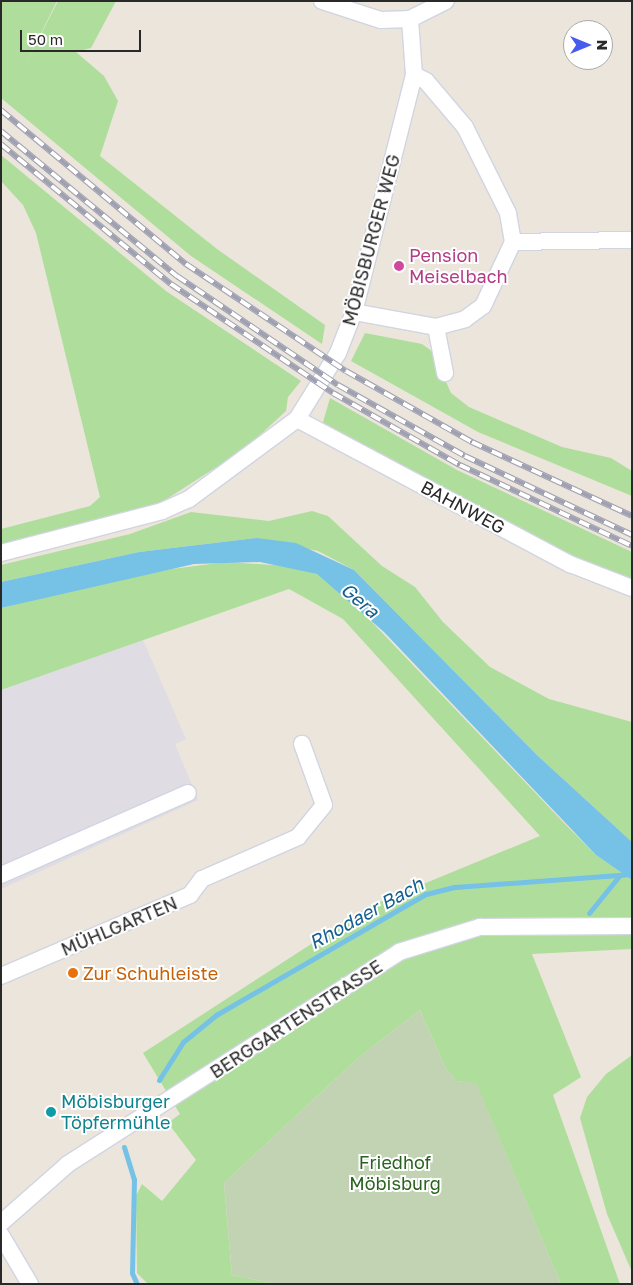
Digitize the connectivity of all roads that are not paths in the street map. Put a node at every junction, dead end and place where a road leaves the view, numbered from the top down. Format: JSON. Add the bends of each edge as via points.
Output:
{"nodes":[{"id":1,"x":322,"y":1,"type":"edge"},
{"id":2,"x":446,"y":1,"type":"edge"},
{"id":3,"x":410,"y":20,"type":"junction"},
{"id":4,"x":414,"y":75,"type":"junction"},
{"id":5,"x":632,"y":240,"type":"edge"},
{"id":6,"x":513,"y":242,"type":"junction"},
{"id":7,"x":354,"y":312,"type":"junction"},
{"id":8,"x":436,"y":327,"type":"junction"},
{"id":9,"x":445,"y":373,"type":"dead end"},
{"id":10,"x":298,"y":419,"type":"junction"},
{"id":11,"x":1,"y":553,"type":"edge"},
{"id":12,"x":632,"y":588,"type":"edge"},
{"id":13,"x":302,"y":744,"type":"dead end"},
{"id":14,"x":188,"y":793,"type":"dead end"},
{"id":15,"x":1,"y":875,"type":"edge"},
{"id":16,"x":632,"y":926,"type":"edge"},
{"id":17,"x":1,"y":976,"type":"edge"},
{"id":18,"x":1,"y":1223,"type":"edge"},
{"id":19,"x":1,"y":1235,"type":"edge"},
{"id":20,"x":30,"y":1284,"type":"edge"}],
"edges":[{"from":1,"to":3,"type":"street","via":[[381,20]]},
{"from":2,"to":3,"type":"street"},
{"from":3,"to":4,"type":"street","name":"MÖBISBURGER WEG"},
{"from":4,"to":6,"type":"street","via":[[426,81],[465,127],[508,213]]},
{"from":4,"to":7,"type":"street","name":"MÖBISBURGER WEG"},
{"from":5,"to":6,"type":"street"},
{"from":6,"to":8,"type":"street","via":[[483,306],[465,319]]},
{"from":7,"to":8,"type":"street"},
{"from":7,"to":10,"type":"street","name":"MÖBISBURGER WEG","via":[[338,353]]},
{"from":8,"to":9,"type":"street"},
{"from":10,"to":11,"type":"street","name":"MÖBISBURGER WEG","via":[[171,507]]},
{"from":10,"to":12,"type":"street","name":"BAHNWEG","via":[[570,564]]},
{"from":13,"to":17,"type":"street","name":"MÜHLGARTEN","via":[[324,805],[298,837],[202,879],[190,895]]},
{"from":14,"to":15,"type":"street"},
{"from":16,"to":18,"type":"street","name":"BERGGARTENSTRASSE","via":[[480,927],[399,952],[68,1164]]},
{"from":19,"to":20,"type":"street"}]}
